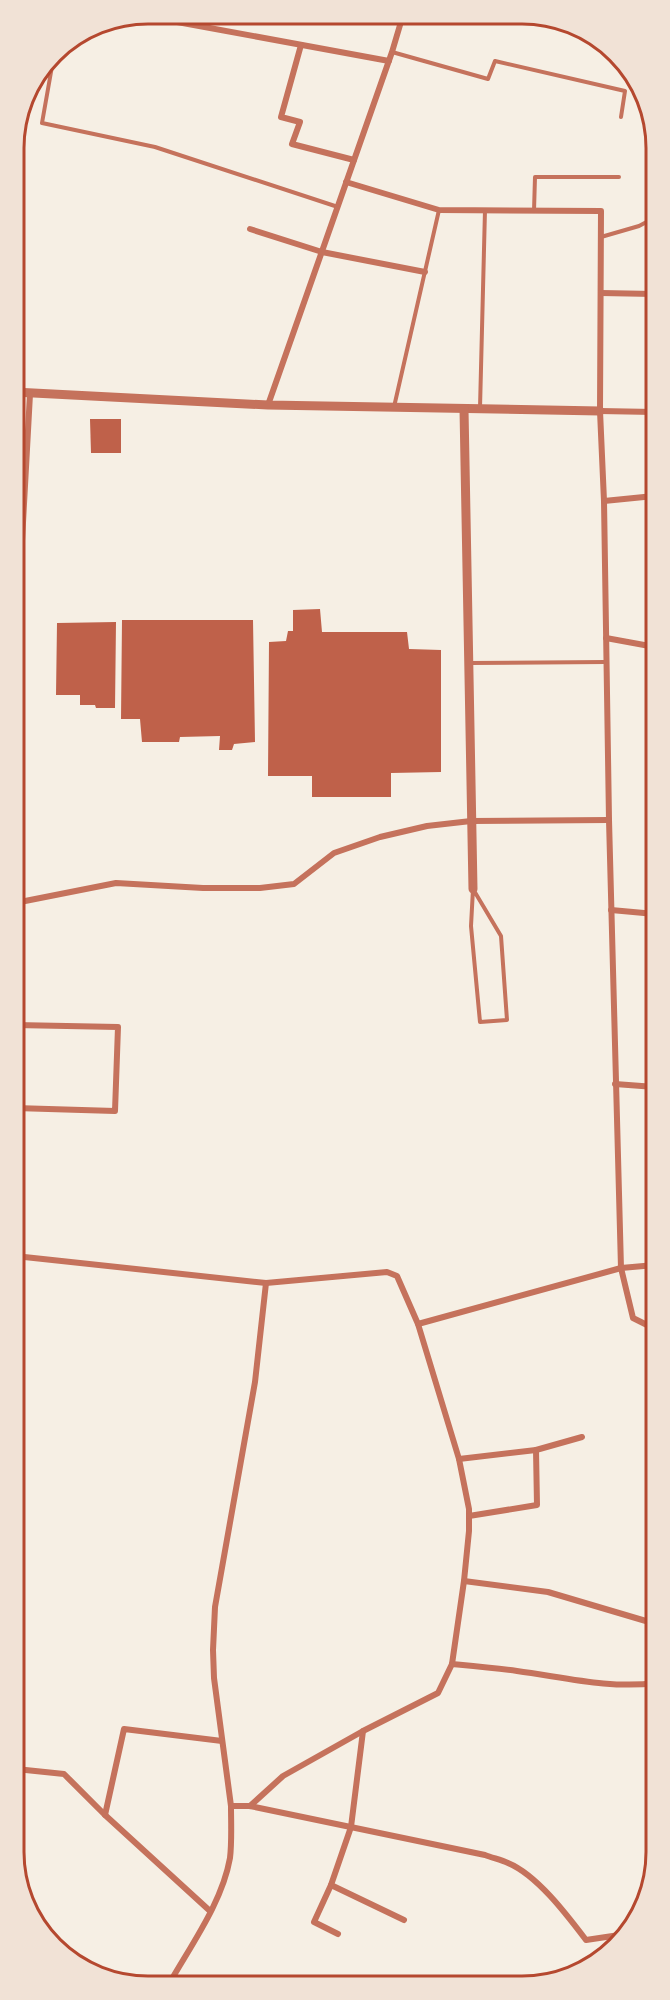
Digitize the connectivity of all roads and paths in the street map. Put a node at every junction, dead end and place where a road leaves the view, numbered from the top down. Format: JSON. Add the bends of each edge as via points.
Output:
{"nodes":[{"id":1,"x":188,"y":24,"type":"edge"},
{"id":2,"x":400,"y":24,"type":"edge"},
{"id":3,"x":301,"y":45,"type":"junction"},
{"id":4,"x":392,"y":52,"type":"junction"},
{"id":5,"x":389,"y":62,"type":"junction"},
{"id":6,"x":51,"y":71,"type":"edge"},
{"id":7,"x":621,"y":117,"type":"dead end"},
{"id":8,"x":354,"y":160,"type":"junction"},
{"id":9,"x":619,"y":177,"type":"dead end"},
{"id":10,"x":346,"y":182,"type":"junction"},
{"id":11,"x":338,"y":207,"type":"junction"},
{"id":12,"x":439,"y":210,"type":"junction"},
{"id":13,"x":485,"y":210,"type":"junction"},
{"id":14,"x":534,"y":211,"type":"junction"},
{"id":15,"x":646,"y":222,"type":"edge"},
{"id":16,"x":250,"y":229,"type":"dead end"},
{"id":17,"x":601,"y":237,"type":"junction"},
{"id":18,"x":322,"y":252,"type":"junction"},
{"id":19,"x":425,"y":272,"type":"junction"},
{"id":20,"x":601,"y":293,"type":"junction"},
{"id":21,"x":646,"y":294,"type":"edge"},
{"id":22,"x":24,"y":393,"type":"edge"},
{"id":23,"x":30,"y":394,"type":"junction"},
{"id":24,"x":268,"y":405,"type":"junction"},
{"id":25,"x":394,"y":407,"type":"junction"},
{"id":26,"x":464,"y":409,"type":"junction"},
{"id":27,"x":480,"y":409,"type":"junction"},
{"id":28,"x":600,"y":411,"type":"junction"},
{"id":29,"x":646,"y":412,"type":"edge"},
{"id":30,"x":646,"y":497,"type":"edge"},
{"id":31,"x":604,"y":501,"type":"junction"},
{"id":32,"x":24,"y":504,"type":"edge"},
{"id":33,"x":606,"y":638,"type":"junction"},
{"id":34,"x":646,"y":645,"type":"edge"},
{"id":35,"x":607,"y":662,"type":"junction"},
{"id":36,"x":468,"y":663,"type":"junction"},
{"id":37,"x":609,"y":820,"type":"junction"},
{"id":38,"x":471,"y":821,"type":"junction"},
{"id":39,"x":472,"y":889,"type":"junction"},
{"id":40,"x":24,"y":901,"type":"edge"},
{"id":41,"x":611,"y":910,"type":"junction"},
{"id":42,"x":646,"y":913,"type":"edge"},
{"id":43,"x":24,"y":1025,"type":"edge"},
{"id":44,"x":615,"y":1084,"type":"junction"},
{"id":45,"x":646,"y":1086,"type":"edge"},
{"id":46,"x":24,"y":1108,"type":"edge"},
{"id":47,"x":24,"y":1257,"type":"edge"},
{"id":48,"x":646,"y":1266,"type":"edge"},
{"id":49,"x":621,"y":1268,"type":"junction"},
{"id":50,"x":266,"y":1283,"type":"junction"},
{"id":51,"x":417,"y":1324,"type":"junction"},
{"id":52,"x":646,"y":1324,"type":"edge"},
{"id":53,"x":582,"y":1437,"type":"dead end"},
{"id":54,"x":536,"y":1450,"type":"junction"},
{"id":55,"x":459,"y":1459,"type":"junction"},
{"id":56,"x":469,"y":1516,"type":"junction"},
{"id":57,"x":464,"y":1581,"type":"junction"},
{"id":58,"x":646,"y":1621,"type":"edge"},
{"id":59,"x":452,"y":1664,"type":"junction"},
{"id":60,"x":646,"y":1683,"type":"edge"},
{"id":61,"x":363,"y":1731,"type":"junction"},
{"id":62,"x":222,"y":1741,"type":"junction"},
{"id":63,"x":24,"y":1770,"type":"edge"},
{"id":64,"x":231,"y":1806,"type":"junction"},
{"id":65,"x":250,"y":1806,"type":"junction"},
{"id":66,"x":105,"y":1815,"type":"junction"},
{"id":67,"x":351,"y":1827,"type":"junction"},
{"id":68,"x":331,"y":1885,"type":"junction"},
{"id":69,"x":210,"y":1911,"type":"junction"},
{"id":70,"x":404,"y":1920,"type":"dead end"},
{"id":71,"x":338,"y":1934,"type":"dead end"},
{"id":72,"x":613,"y":1936,"type":"edge"},
{"id":73,"x":173,"y":1976,"type":"edge"}],
"edges":[{"from":1,"to":3,"type":"street"},
{"from":2,"to":4,"type":"street"},
{"from":3,"to":5,"type":"street"},
{"from":3,"to":8,"type":"street","via":[[281,117],[300,122],[292,144]]},
{"from":4,"to":5,"type":"street"},
{"from":4,"to":7,"type":"lane","via":[[488,79],[495,61],[625,91]]},
{"from":5,"to":8,"type":"street"},
{"from":6,"to":11,"type":"lane","via":[[42,123],[155,147]]},
{"from":8,"to":10,"type":"street"},
{"from":9,"to":14,"type":"lane","via":[[535,177]]},
{"from":10,"to":11,"type":"street"},
{"from":10,"to":12,"type":"street"},
{"from":11,"to":18,"type":"street"},
{"from":12,"to":13,"type":"street"},
{"from":12,"to":19,"type":"lane"},
{"from":13,"to":14,"type":"street"},
{"from":13,"to":27,"type":"lane"},
{"from":14,"to":17,"type":"street","via":[[601,211]]},
{"from":15,"to":17,"type":"lane"},
{"from":16,"to":18,"type":"street"},
{"from":17,"to":20,"type":"street"},
{"from":18,"to":19,"type":"street"},
{"from":18,"to":24,"type":"street"},
{"from":19,"to":25,"type":"lane"},
{"from":20,"to":21,"type":"street"},
{"from":20,"to":28,"type":"street"},
{"from":22,"to":23,"type":"street"},
{"from":23,"to":24,"type":"street"},
{"from":23,"to":32,"type":"street"},
{"from":24,"to":25,"type":"street"},
{"from":25,"to":26,"type":"street"},
{"from":26,"to":27,"type":"street"},
{"from":26,"to":36,"type":"street"},
{"from":27,"to":28,"type":"street"},
{"from":28,"to":29,"type":"street"},
{"from":28,"to":31,"type":"street"},
{"from":30,"to":31,"type":"street"},
{"from":31,"to":33,"type":"street"},
{"from":33,"to":34,"type":"street"},
{"from":33,"to":35,"type":"street"},
{"from":35,"to":36,"type":"lane"},
{"from":35,"to":37,"type":"street"},
{"from":36,"to":38,"type":"street"},
{"from":37,"to":38,"type":"street"},
{"from":37,"to":41,"type":"street"},
{"from":38,"to":39,"type":"street"},
{"from":38,"to":40,"type":"street","via":[[427,826],[334,853],[294,884],[237,888],[116,883]]},
{"from":39,"to":39,"type":"lane","via":[[501,936],[507,1020],[480,1022],[471,926]]},
{"from":41,"to":42,"type":"street"},
{"from":41,"to":44,"type":"street"},
{"from":43,"to":46,"type":"street","via":[[118,1027],[115,1111]]},
{"from":44,"to":45,"type":"street"},
{"from":44,"to":49,"type":"street"},
{"from":47,"to":50,"type":"street"},
{"from":48,"to":49,"type":"street"},
{"from":49,"to":51,"type":"street"},
{"from":49,"to":52,"type":"street","via":[[633,1318]]},
{"from":50,"to":51,"type":"street","via":[[387,1272],[397,1276]]},
{"from":50,"to":62,"type":"street","via":[[255,1382],[215,1607],[213,1650]]},
{"from":51,"to":55,"type":"street"},
{"from":53,"to":54,"type":"street"},
{"from":54,"to":55,"type":"street"},
{"from":54,"to":56,"type":"street","via":[[537,1505]]},
{"from":55,"to":56,"type":"street"},
{"from":56,"to":57,"type":"street"},
{"from":57,"to":58,"type":"street","via":[[548,1592]]},
{"from":57,"to":59,"type":"street"},
{"from":59,"to":60,"type":"street","via":[[575,1681]]},
{"from":59,"to":61,"type":"street","via":[[438,1693]]},
{"from":61,"to":65,"type":"street","via":[[283,1776]]},
{"from":61,"to":67,"type":"street"},
{"from":62,"to":64,"type":"street"},
{"from":62,"to":66,"type":"street","via":[[123,1729]]},
{"from":63,"to":66,"type":"street","via":[[64,1774]]},
{"from":64,"to":65,"type":"street"},
{"from":64,"to":69,"type":"street","via":[[230,1857]]},
{"from":65,"to":67,"type":"street"},
{"from":66,"to":69,"type":"street"},
{"from":67,"to":68,"type":"street"},
{"from":67,"to":72,"type":"street","via":[[510,1863],[565,1912],[586,1940]]},
{"from":68,"to":70,"type":"street"},
{"from":68,"to":71,"type":"street","via":[[314,1922]]},
{"from":69,"to":73,"type":"street"}]}
